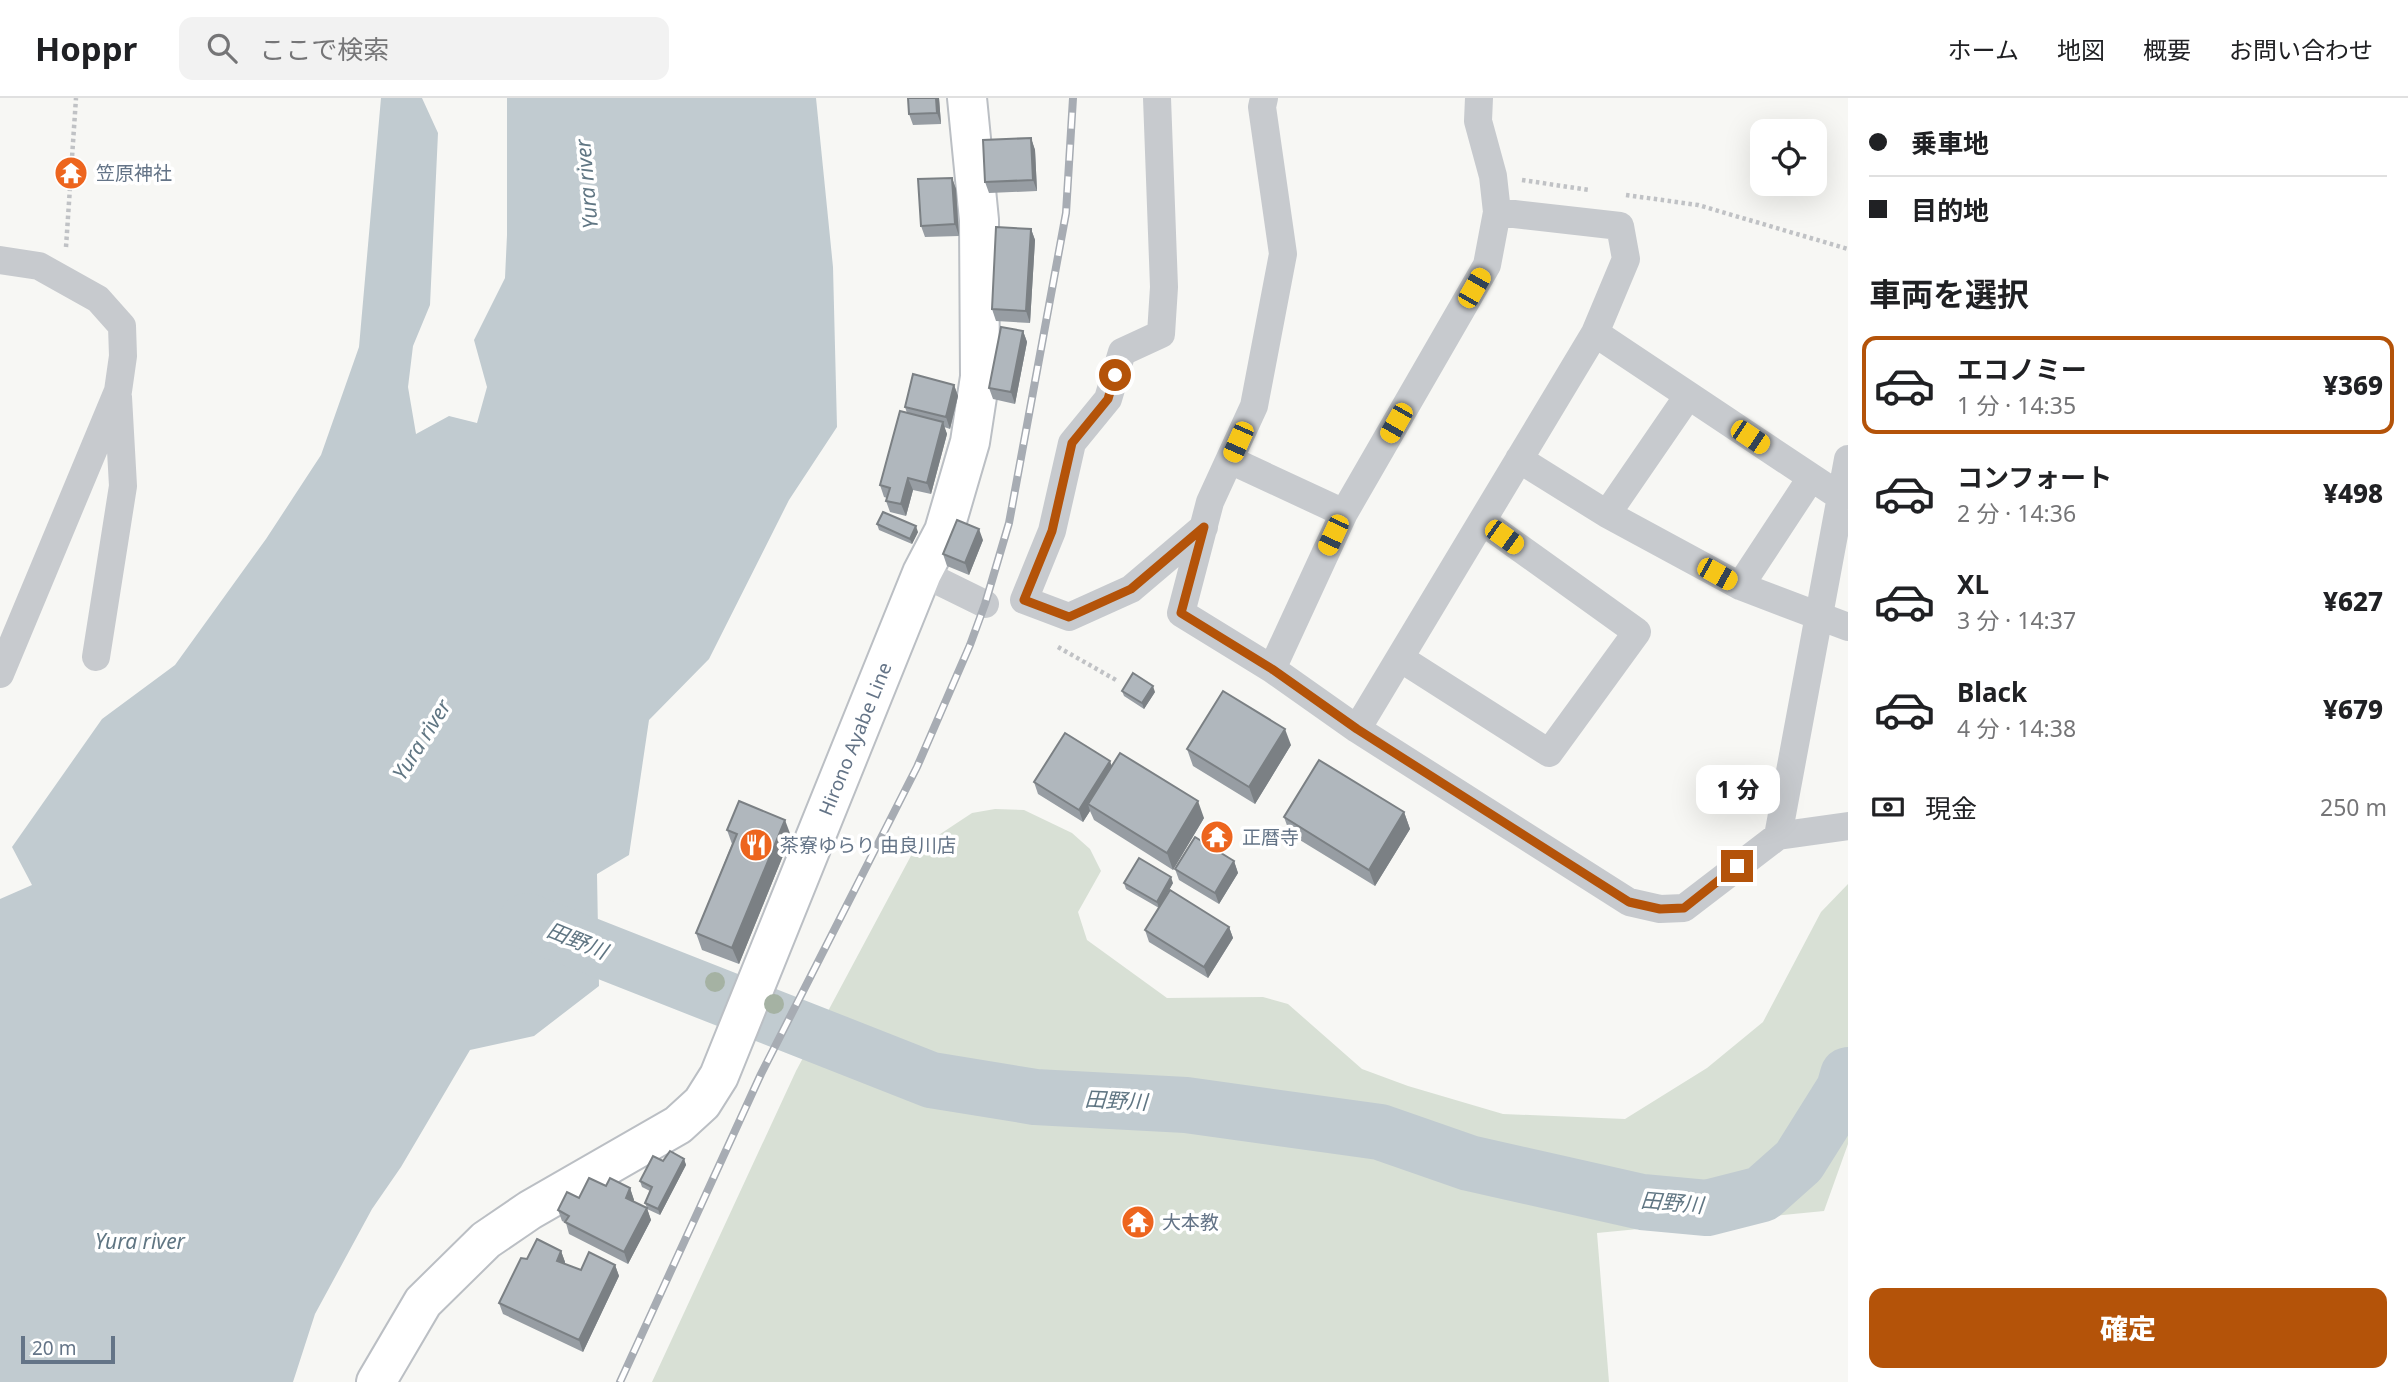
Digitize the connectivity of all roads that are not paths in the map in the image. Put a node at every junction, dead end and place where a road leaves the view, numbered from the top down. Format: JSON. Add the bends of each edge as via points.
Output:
{"nodes":[{"id":1,"x":967,"y":98,"type":"edge"},
{"id":2,"x":1157,"y":98,"type":"edge"},
{"id":3,"x":1264,"y":98,"type":"edge"},
{"id":4,"x":1479,"y":98,"type":"edge"},
{"id":5,"x":1497,"y":212,"type":"junction"},
{"id":6,"x":0,"y":260,"type":"edge"},
{"id":7,"x":1595,"y":333,"type":"junction"},
{"id":8,"x":118,"y":391,"type":"junction"},
{"id":9,"x":1688,"y":396,"type":"junction"},
{"id":10,"x":1848,"y":458,"type":"edge"},
{"id":11,"x":1519,"y":459,"type":"junction"},
{"id":12,"x":1230,"y":460,"type":"junction"},
{"id":13,"x":1811,"y":478,"type":"junction"},
{"id":14,"x":1841,"y":497,"type":"junction"},
{"id":15,"x":1343,"y":513,"type":"junction"},
{"id":16,"x":1607,"y":514,"type":"junction"},
{"id":17,"x":1482,"y":521,"type":"junction"},
{"id":18,"x":1204,"y":527,"type":"junction"},
{"id":19,"x":922,"y":573,"type":"junction"},
{"id":20,"x":1740,"y":586,"type":"junction"},
{"id":21,"x":985,"y":604,"type":"dead end"},
{"id":22,"x":1819,"y":617,"type":"junction"},
{"id":23,"x":1848,"y":627,"type":"edge"},
{"id":24,"x":96,"y":657,"type":"dead end"},
{"id":25,"x":1400,"y":658,"type":"junction"},
{"id":26,"x":1272,"y":669,"type":"junction"},
{"id":27,"x":0,"y":674,"type":"edge"},
{"id":28,"x":1357,"y":729,"type":"junction"},
{"id":29,"x":1848,"y":826,"type":"edge"},
{"id":30,"x":1777,"y":836,"type":"junction"},
{"id":31,"x":376,"y":1382,"type":"edge"}],
"edges":[{"from":1,"to":19,"type":"main road","name":"Hirono Ayabe Line","via":[[979,220],[980,377],[971,442],[944,531]]},
{"from":2,"to":18,"type":"street","via":[[1164,287],[1161,334],[1122,352],[1108,399],[1072,443],[1052,531],[1024,600],[1069,617],[1131,589]]},
{"from":3,"to":12,"type":"street","via":[[1283,254],[1254,406]]},
{"from":4,"to":5,"type":"street","via":[[1478,121]]},
{"from":5,"to":7,"type":"street","via":[[1620,226],[1626,259]]},
{"from":5,"to":15,"type":"street","via":[[1487,265]]},
{"from":6,"to":8,"type":"street","via":[[39,266],[98,299],[122,326]]},
{"from":7,"to":9,"type":"street"},
{"from":7,"to":11,"type":"street"},
{"from":8,"to":24,"type":"street","via":[[123,486]]},
{"from":8,"to":27,"type":"street"},
{"from":9,"to":13,"type":"street"},
{"from":9,"to":16,"type":"street"},
{"from":10,"to":14,"type":"street"},
{"from":11,"to":16,"type":"street"},
{"from":11,"to":17,"type":"street"},
{"from":12,"to":15,"type":"street"},
{"from":12,"to":18,"type":"street"},
{"from":13,"to":14,"type":"street"},
{"from":13,"to":20,"type":"street"},
{"from":14,"to":22,"type":"street"},
{"from":15,"to":26,"type":"street"},
{"from":16,"to":20,"type":"street"},
{"from":17,"to":25,"type":"street"},
{"from":17,"to":25,"type":"street","via":[[1637,632],[1549,753]]},
{"from":18,"to":26,"type":"street","via":[[1181,613]]},
{"from":19,"to":21,"type":"street"},
{"from":19,"to":31,"type":"main road","name":"Hirono Ayabe Line","via":[[719,1076],[702,1103],[678,1125],[486,1240],[422,1302]]},
{"from":20,"to":22,"type":"street"},
{"from":22,"to":23,"type":"street"},
{"from":22,"to":30,"type":"street"},
{"from":25,"to":28,"type":"street"},
{"from":26,"to":28,"type":"street"},
{"from":28,"to":30,"type":"street","via":[[1629,902],[1660,909],[1684,908]]},
{"from":29,"to":30,"type":"street"}]}
